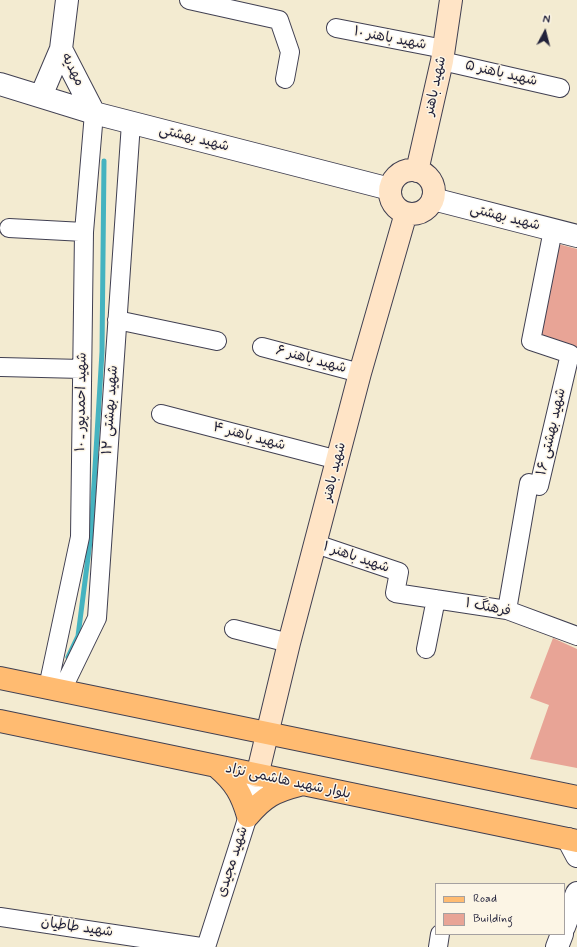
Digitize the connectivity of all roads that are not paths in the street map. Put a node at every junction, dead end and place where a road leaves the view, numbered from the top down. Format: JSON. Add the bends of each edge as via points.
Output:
{"nodes":[{"id":1,"x":67,"y":0,"type":"edge"},
{"id":2,"x":190,"y":0,"type":"edge"},
{"id":3,"x":451,"y":0,"type":"edge"},
{"id":4,"x":336,"y":28,"type":"dead end"},
{"id":5,"x":61,"y":49,"type":"junction"},
{"id":6,"x":443,"y":55,"type":"junction"},
{"id":7,"x":285,"y":78,"type":"dead end"},
{"id":8,"x":0,"y":84,"type":"edge"},
{"id":9,"x":560,"y":88,"type":"dead end"},
{"id":10,"x":41,"y":96,"type":"junction"},
{"id":11,"x":94,"y":113,"type":"junction"},
{"id":12,"x":131,"y":123,"type":"junction"},
{"id":13,"x":417,"y":171,"type":"junction"},
{"id":14,"x":390,"y":189,"type":"junction"},
{"id":15,"x":433,"y":199,"type":"junction"},
{"id":16,"x":406,"y":213,"type":"junction"},
{"id":17,"x":9,"y":228,"type":"dead end"},
{"id":18,"x":553,"y":230,"type":"junction"},
{"id":19,"x":84,"y":232,"type":"junction"},
{"id":20,"x":577,"y":236,"type":"edge"},
{"id":21,"x":117,"y":320,"type":"junction"},
{"id":22,"x":217,"y":341,"type":"dead end"},
{"id":23,"x":262,"y":348,"type":"dead end"},
{"id":24,"x":1,"y":367,"type":"dead end"},
{"id":25,"x":82,"y":369,"type":"junction"},
{"id":26,"x":360,"y":373,"type":"junction"},
{"id":27,"x":161,"y":414,"type":"dead end"},
{"id":28,"x":338,"y":460,"type":"junction"},
{"id":29,"x":316,"y":544,"type":"junction"},
{"id":30,"x":395,"y":593,"type":"joint"},
{"id":31,"x":436,"y":599,"type":"junction"},
{"id":32,"x":507,"y":610,"type":"junction"},
{"id":33,"x":234,"y":629,"type":"dead end"},
{"id":34,"x":577,"y":636,"type":"edge"},
{"id":35,"x":289,"y":643,"type":"junction"},
{"id":36,"x":426,"y":649,"type":"dead end"},
{"id":37,"x":0,"y":678,"type":"edge"},
{"id":38,"x":55,"y":689,"type":"junction"},
{"id":39,"x":0,"y":721,"type":"edge"},
{"id":40,"x":267,"y":732,"type":"junction"},
{"id":41,"x":218,"y":768,"type":"junction"},
{"id":42,"x":257,"y":776,"type":"junction"},
{"id":43,"x":300,"y":784,"type":"junction"},
{"id":44,"x":577,"y":797,"type":"edge"},
{"id":45,"x":248,"y":816,"type":"junction"},
{"id":46,"x":574,"y":845,"type":"edge"},
{"id":47,"x":577,"y":893,"type":"edge"},
{"id":48,"x":0,"y":917,"type":"edge"},
{"id":49,"x":565,"y":925,"type":"edge"},
{"id":50,"x":440,"y":935,"type":"edge"},
{"id":51,"x":562,"y":935,"type":"edge"},
{"id":52,"x":201,"y":947,"type":"edge"},
{"id":53,"x":206,"y":947,"type":"edge"},
{"id":54,"x":438,"y":947,"type":"edge"},
{"id":55,"x":557,"y":947,"type":"edge"}],
"edges":[{"from":1,"to":5,"type":"street","name":"مهدیه"},
{"from":2,"to":7,"type":"street","via":[[279,20],[290,52]]},
{"from":3,"to":6,"type":"main road","name":"شهید باهنر"},
{"from":4,"to":6,"type":"street","name":"شهید باهنر ۱۰"},
{"from":5,"to":10,"type":"street"},
{"from":5,"to":11,"type":"street","name":"مهدیه"},
{"from":6,"to":9,"type":"street","name":"شهید باهنر ۵"},
{"from":6,"to":13,"type":"main road","name":"شهید باهنر"},
{"from":8,"to":10,"type":"street","name":"شهید بهشتی"},
{"from":10,"to":11,"type":"street","name":"شهید بهشتی"},
{"from":11,"to":12,"type":"street","name":"شهید بهشتی"},
{"from":11,"to":19,"type":"street","name":"شهید احمدپور ـ ۱۰"},
{"from":12,"to":14,"type":"street","name":"شهید بهشتی"},
{"from":12,"to":21,"type":"street","name":"شهید بهشتی ۱۲"},
{"from":13,"to":14,"type":"main road","via":[[403,172],[392,182]]},
{"from":13,"to":15,"type":"main road","via":[[423,173],[434,187]]},
{"from":14,"to":16,"type":"main road","via":[[393,204]]},
{"from":15,"to":16,"type":"main road","via":[[430,206],[419,213]]},
{"from":15,"to":18,"type":"street","name":"شهید بهشتی"},
{"from":16,"to":26,"type":"main road","name":"شهید باهنر"},
{"from":17,"to":19,"type":"street"},
{"from":18,"to":20,"type":"street","name":"شهید بهشتی"},
{"from":18,"to":32,"type":"street","name":"شهید بهشتی ۱۶","via":[[531,341],[570,354],[539,486],[529,483]]},
{"from":19,"to":25,"type":"street","name":"شهید احمدپور ـ ۱۰"},
{"from":21,"to":22,"type":"street"},
{"from":21,"to":38,"type":"street","name":"شهید بهشتی ۱۲","via":[[97,618]]},
{"from":23,"to":26,"type":"street","name":"شهید باهنر ۶"},
{"from":24,"to":25,"type":"street"},
{"from":25,"to":38,"type":"street","name":"شهید احمدپور ـ ۱۰","via":[[80,537]]},
{"from":26,"to":28,"type":"main road","name":"شهید باهنر"},
{"from":27,"to":28,"type":"street","name":"شهید باهنر ۴"},
{"from":28,"to":29,"type":"main road","name":"شهید باهنر"},
{"from":29,"to":30,"type":"street","name":"شهید باهنر ۱","via":[[399,572]]},
{"from":29,"to":35,"type":"main road","name":"شهید باهنر"},
{"from":30,"to":31,"type":"street","name":"فرهنگ ۱"},
{"from":31,"to":32,"type":"street","name":"فرهنگ ۱"},
{"from":31,"to":36,"type":"street"},
{"from":32,"to":34,"type":"street","name":"فرهنگ ۱"},
{"from":33,"to":35,"type":"street"},
{"from":35,"to":40,"type":"main road","name":"شهید باهنر"},
{"from":37,"to":38,"type":"main road"},
{"from":38,"to":40,"type":"main road"},
{"from":39,"to":41,"type":"main road","name":"بلوار شهید هاشمی نژاد"},
{"from":40,"to":42,"type":"main road","name":"شهید باهنر"},
{"from":40,"to":44,"type":"main road"},
{"from":41,"to":42,"type":"main road","name":"بلوار شهید هاشمی نژاد"},
{"from":41,"to":45,"type":"main road","via":[[236,786]]},
{"from":42,"to":43,"type":"main road","name":"بلوار شهید هاشمی نژاد"},
{"from":42,"to":45,"type":"street","name":"شهید مجیدی"},
{"from":43,"to":45,"type":"main road","via":[[281,789],[271,795],[260,802]]},
{"from":43,"to":46,"type":"main road","name":"بلوار شهید هاشمی نژاد"},
{"from":45,"to":53,"type":"street","name":"شهید مجیدی"},
{"from":47,"to":49,"type":"street"},
{"from":48,"to":52,"type":"street","name":"شهید طاطیان"},
{"from":50,"to":54,"type":"street"},
{"from":51,"to":55,"type":"street"}]}
